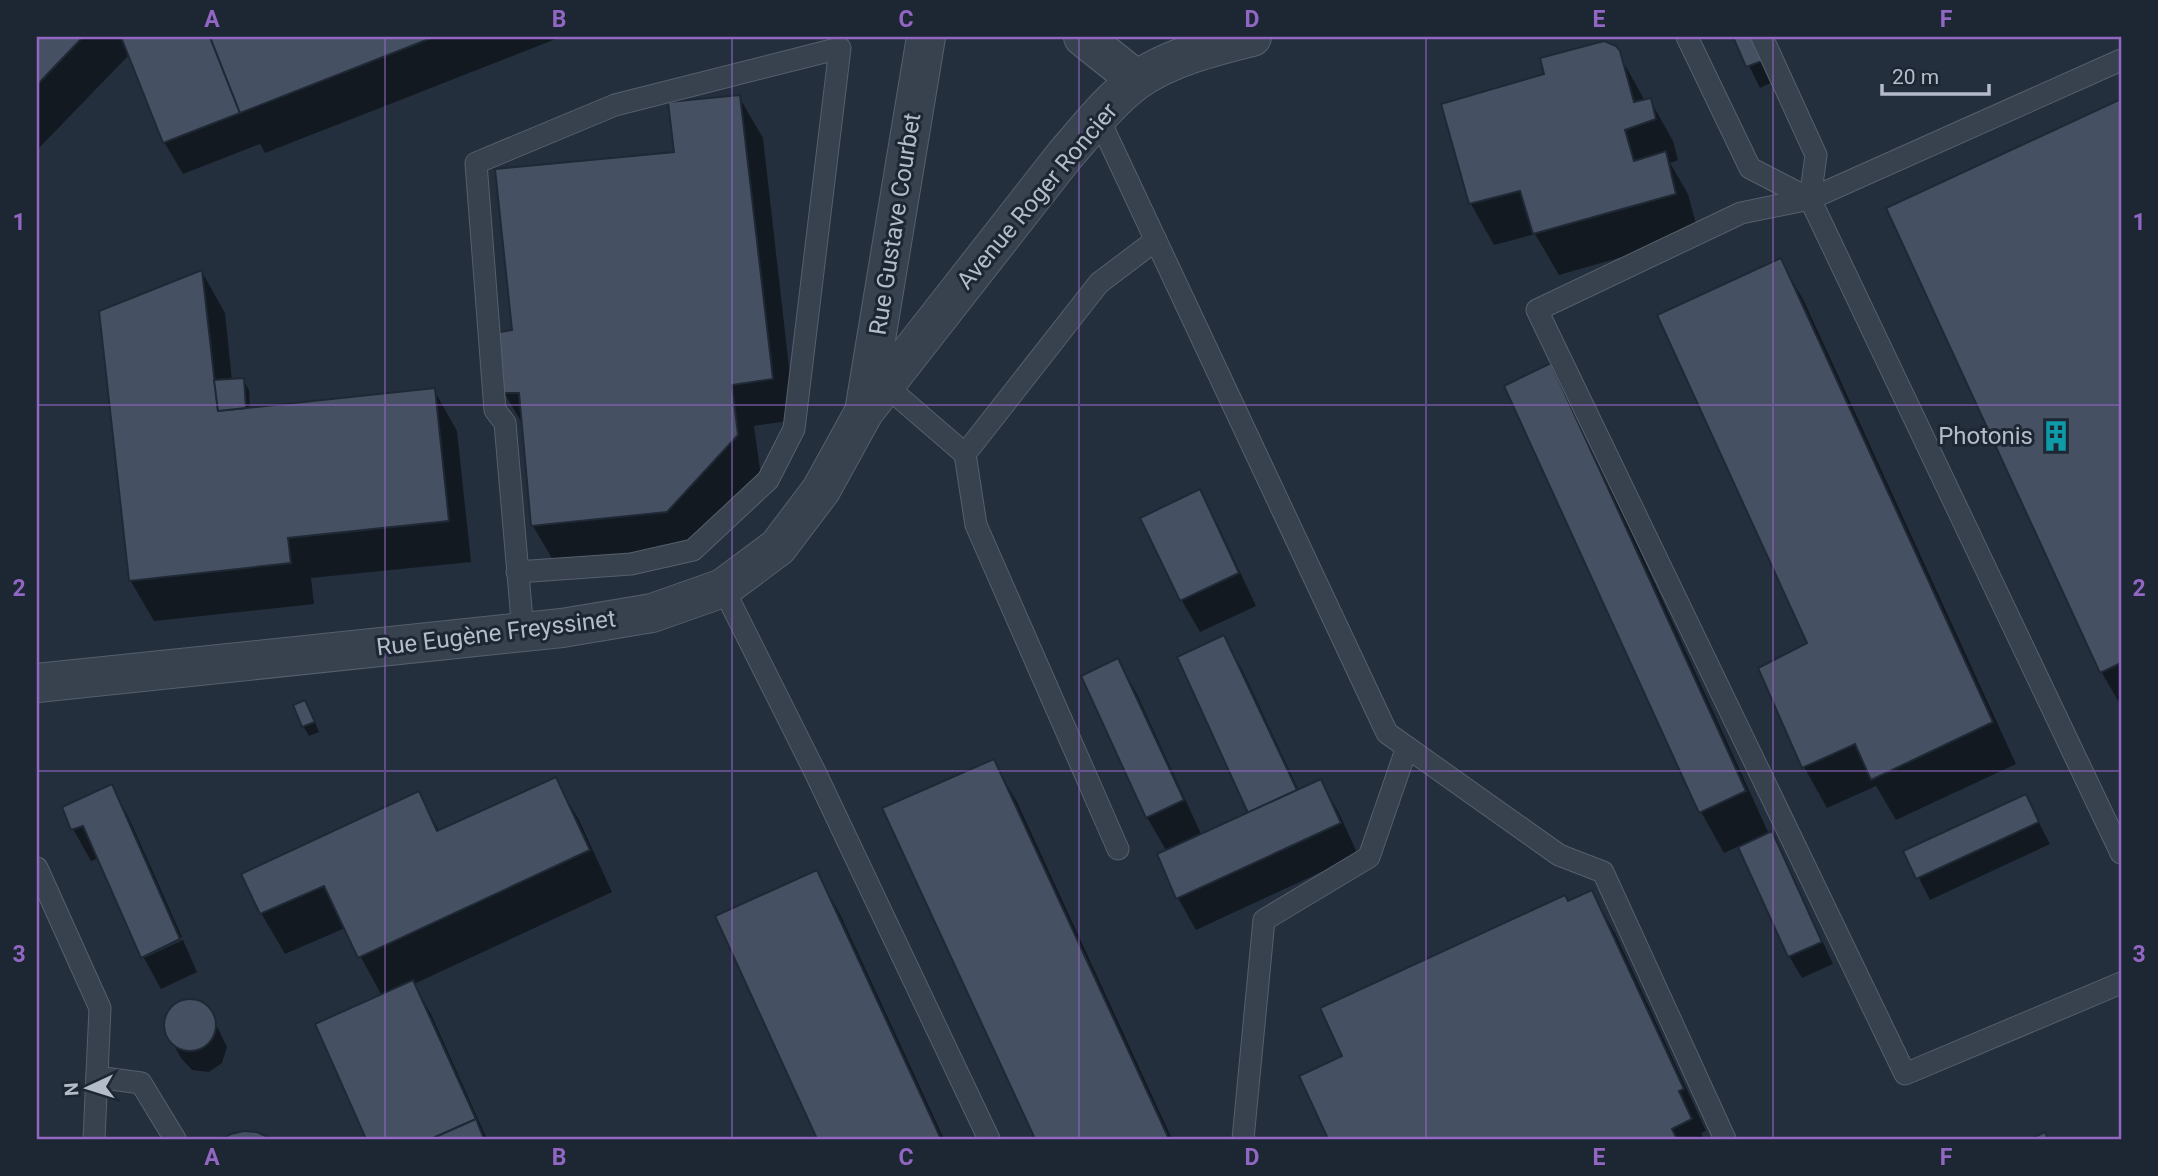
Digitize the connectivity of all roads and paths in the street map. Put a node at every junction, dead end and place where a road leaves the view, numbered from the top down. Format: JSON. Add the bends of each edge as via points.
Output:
{"nodes":[{"id":1,"x":926,"y":37,"type":"edge"},
{"id":2,"x":1083,"y":37,"type":"edge"},
{"id":3,"x":1252,"y":37,"type":"edge"},
{"id":4,"x":1687,"y":37,"type":"edge"},
{"id":5,"x":1762,"y":37,"type":"edge"},
{"id":6,"x":2121,"y":60,"type":"edge"},
{"id":7,"x":1137,"y":80,"type":"junction"},
{"id":8,"x":1098,"y":117,"type":"junction"},
{"id":9,"x":1810,"y":199,"type":"junction"},
{"id":10,"x":1156,"y":240,"type":"junction"},
{"id":11,"x":875,"y":398,"type":"junction"},
{"id":12,"x":965,"y":454,"type":"junction"},
{"id":13,"x":517,"y":572,"type":"junction"},
{"id":14,"x":723,"y":588,"type":"junction"},
{"id":15,"x":523,"y":632,"type":"junction"},
{"id":16,"x":37,"y":682,"type":"edge"},
{"id":17,"x":1407,"y":747,"type":"junction"},
{"id":18,"x":1118,"y":849,"type":"dead end"},
{"id":19,"x":2121,"y":853,"type":"edge"},
{"id":20,"x":37,"y":868,"type":"edge"},
{"id":21,"x":2121,"y":983,"type":"edge"},
{"id":22,"x":97,"y":1077,"type":"junction"},
{"id":23,"x":94,"y":1139,"type":"edge"},
{"id":24,"x":175,"y":1139,"type":"edge"},
{"id":25,"x":989,"y":1139,"type":"edge"},
{"id":26,"x":1244,"y":1139,"type":"edge"},
{"id":27,"x":1725,"y":1139,"type":"edge"}],
"edges":[{"from":1,"to":11,"type":"street","name":"Rue Gustave Courbet"},
{"from":2,"to":7,"type":"street"},
{"from":3,"to":7,"type":"street","name":"Avenue Roger Roncier","via":[[1177,60]]},
{"from":4,"to":9,"type":"lane","via":[[1750,168]]},
{"from":5,"to":9,"type":"lane","via":[[1816,155]]},
{"from":6,"to":9,"type":"lane"},
{"from":7,"to":8,"type":"street","name":"Avenue Roger Roncier"},
{"from":8,"to":10,"type":"lane"},
{"from":8,"to":11,"type":"street","name":"Avenue Roger Roncier"},
{"from":9,"to":19,"type":"lane"},
{"from":9,"to":21,"type":"lane","via":[[1741,213],[1537,310],[1905,1074]]},
{"from":10,"to":12,"type":"lane","via":[[1099,283]]},
{"from":10,"to":17,"type":"lane","via":[[1387,733]]},
{"from":11,"to":12,"type":"lane"},
{"from":11,"to":14,"type":"street","name":"Rue Eugène Freyssinet","via":[[821,490],[778,547]]},
{"from":12,"to":18,"type":"lane","via":[[976,525]]},
{"from":13,"to":13,"type":"lane","via":[[631,564],[693,550],[768,480],[794,429],[840,48],[615,105],[476,163],[495,410],[505,423]]},
{"from":13,"to":15,"type":"lane"},
{"from":14,"to":15,"type":"street","name":"Rue Eugène Freyssinet","via":[[652,613]]},
{"from":14,"to":25,"type":"lane"},
{"from":15,"to":16,"type":"street","name":"Rue Eugène Freyssinet"},
{"from":17,"to":26,"type":"lane","via":[[1369,857],[1264,920]]},
{"from":17,"to":27,"type":"lane","via":[[1559,855],[1603,872]]},
{"from":20,"to":22,"type":"lane","via":[[100,1008]]},
{"from":22,"to":23,"type":"lane"},
{"from":22,"to":24,"type":"lane","via":[[141,1083]]}]}
